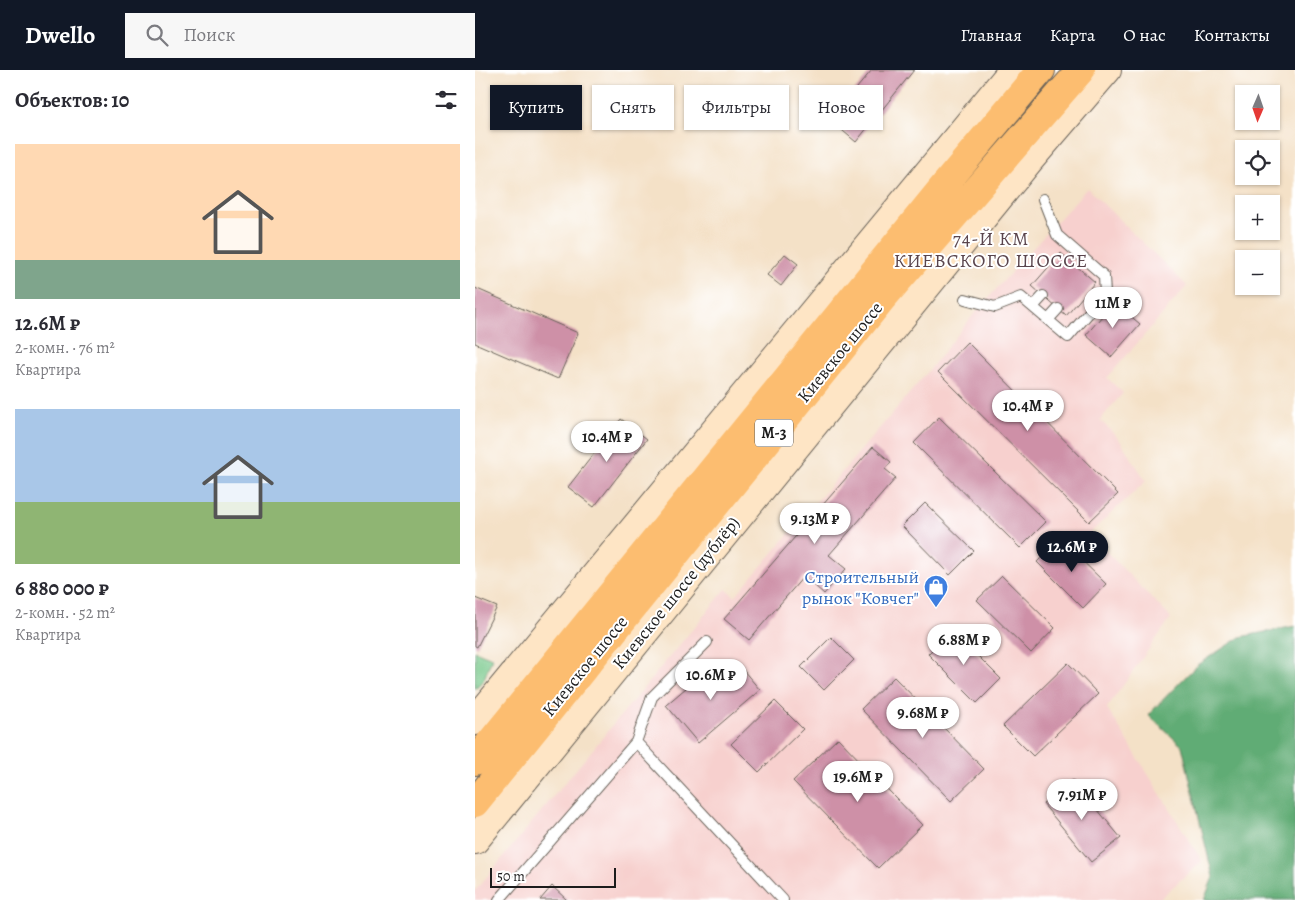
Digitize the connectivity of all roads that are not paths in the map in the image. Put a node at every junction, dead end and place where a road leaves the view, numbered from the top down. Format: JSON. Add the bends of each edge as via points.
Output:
{"nodes":[{"id":1,"x":1013,"y":70,"type":"edge"},
{"id":2,"x":1041,"y":70,"type":"edge"},
{"id":3,"x":1081,"y":70,"type":"edge"},
{"id":4,"x":1107,"y":70,"type":"edge"},
{"id":5,"x":1043,"y":199,"type":"dead end"},
{"id":6,"x":1079,"y":254,"type":"junction"},
{"id":7,"x":1072,"y":262,"type":"dead end"},
{"id":8,"x":921,"y":293,"type":"junction"},
{"id":9,"x":1043,"y":296,"type":"dead end"},
{"id":10,"x":883,"y":298,"type":"junction"},
{"id":11,"x":965,"y":298,"type":"dead end"},
{"id":12,"x":1033,"y":307,"type":"junction"},
{"id":13,"x":1058,"y":309,"type":"dead end"},
{"id":14,"x":1048,"y":320,"type":"junction"},
{"id":15,"x":707,"y":642,"type":"dead end"},
{"id":16,"x":475,"y":721,"type":"edge"},
{"id":17,"x":636,"y":742,"type":"junction"},
{"id":18,"x":475,"y":761,"type":"edge"},
{"id":19,"x":475,"y":803,"type":"edge"},
{"id":20,"x":475,"y":840,"type":"edge"},
{"id":21,"x":499,"y":900,"type":"edge"},
{"id":22,"x":783,"y":900,"type":"edge"}],
"edges":[{"from":1,"to":16,"type":"street"},
{"from":2,"to":18,"type":"highway","name":"Киевское шоссе","number":"М-3"},
{"from":3,"to":10,"type":"highway","name":"Киевское шоссе","number":"М-3"},
{"from":4,"to":8,"type":"street","name":"Киевское шоссе (дублёр)"},
{"from":5,"to":6,"type":"lane","via":[[1057,235]]},
{"from":6,"to":7,"type":"lane"},
{"from":6,"to":14,"type":"lane","via":[[1091,271],[1104,276],[1105,294],[1068,337]]},
{"from":8,"to":10,"type":"lane"},
{"from":8,"to":20,"type":"street","name":"Киевское шоссе (дублёр)"},
{"from":9,"to":12,"type":"lane"},
{"from":10,"to":19,"type":"highway","name":"Киевское шоссе","number":"М-3"},
{"from":11,"to":12,"type":"lane","via":[[995,307],[1021,297]]},
{"from":12,"to":14,"type":"lane"},
{"from":13,"to":14,"type":"lane"},
{"from":15,"to":17,"type":"lane","via":[[652,697]]},
{"from":17,"to":21,"type":"lane"},
{"from":17,"to":22,"type":"lane"}]}
